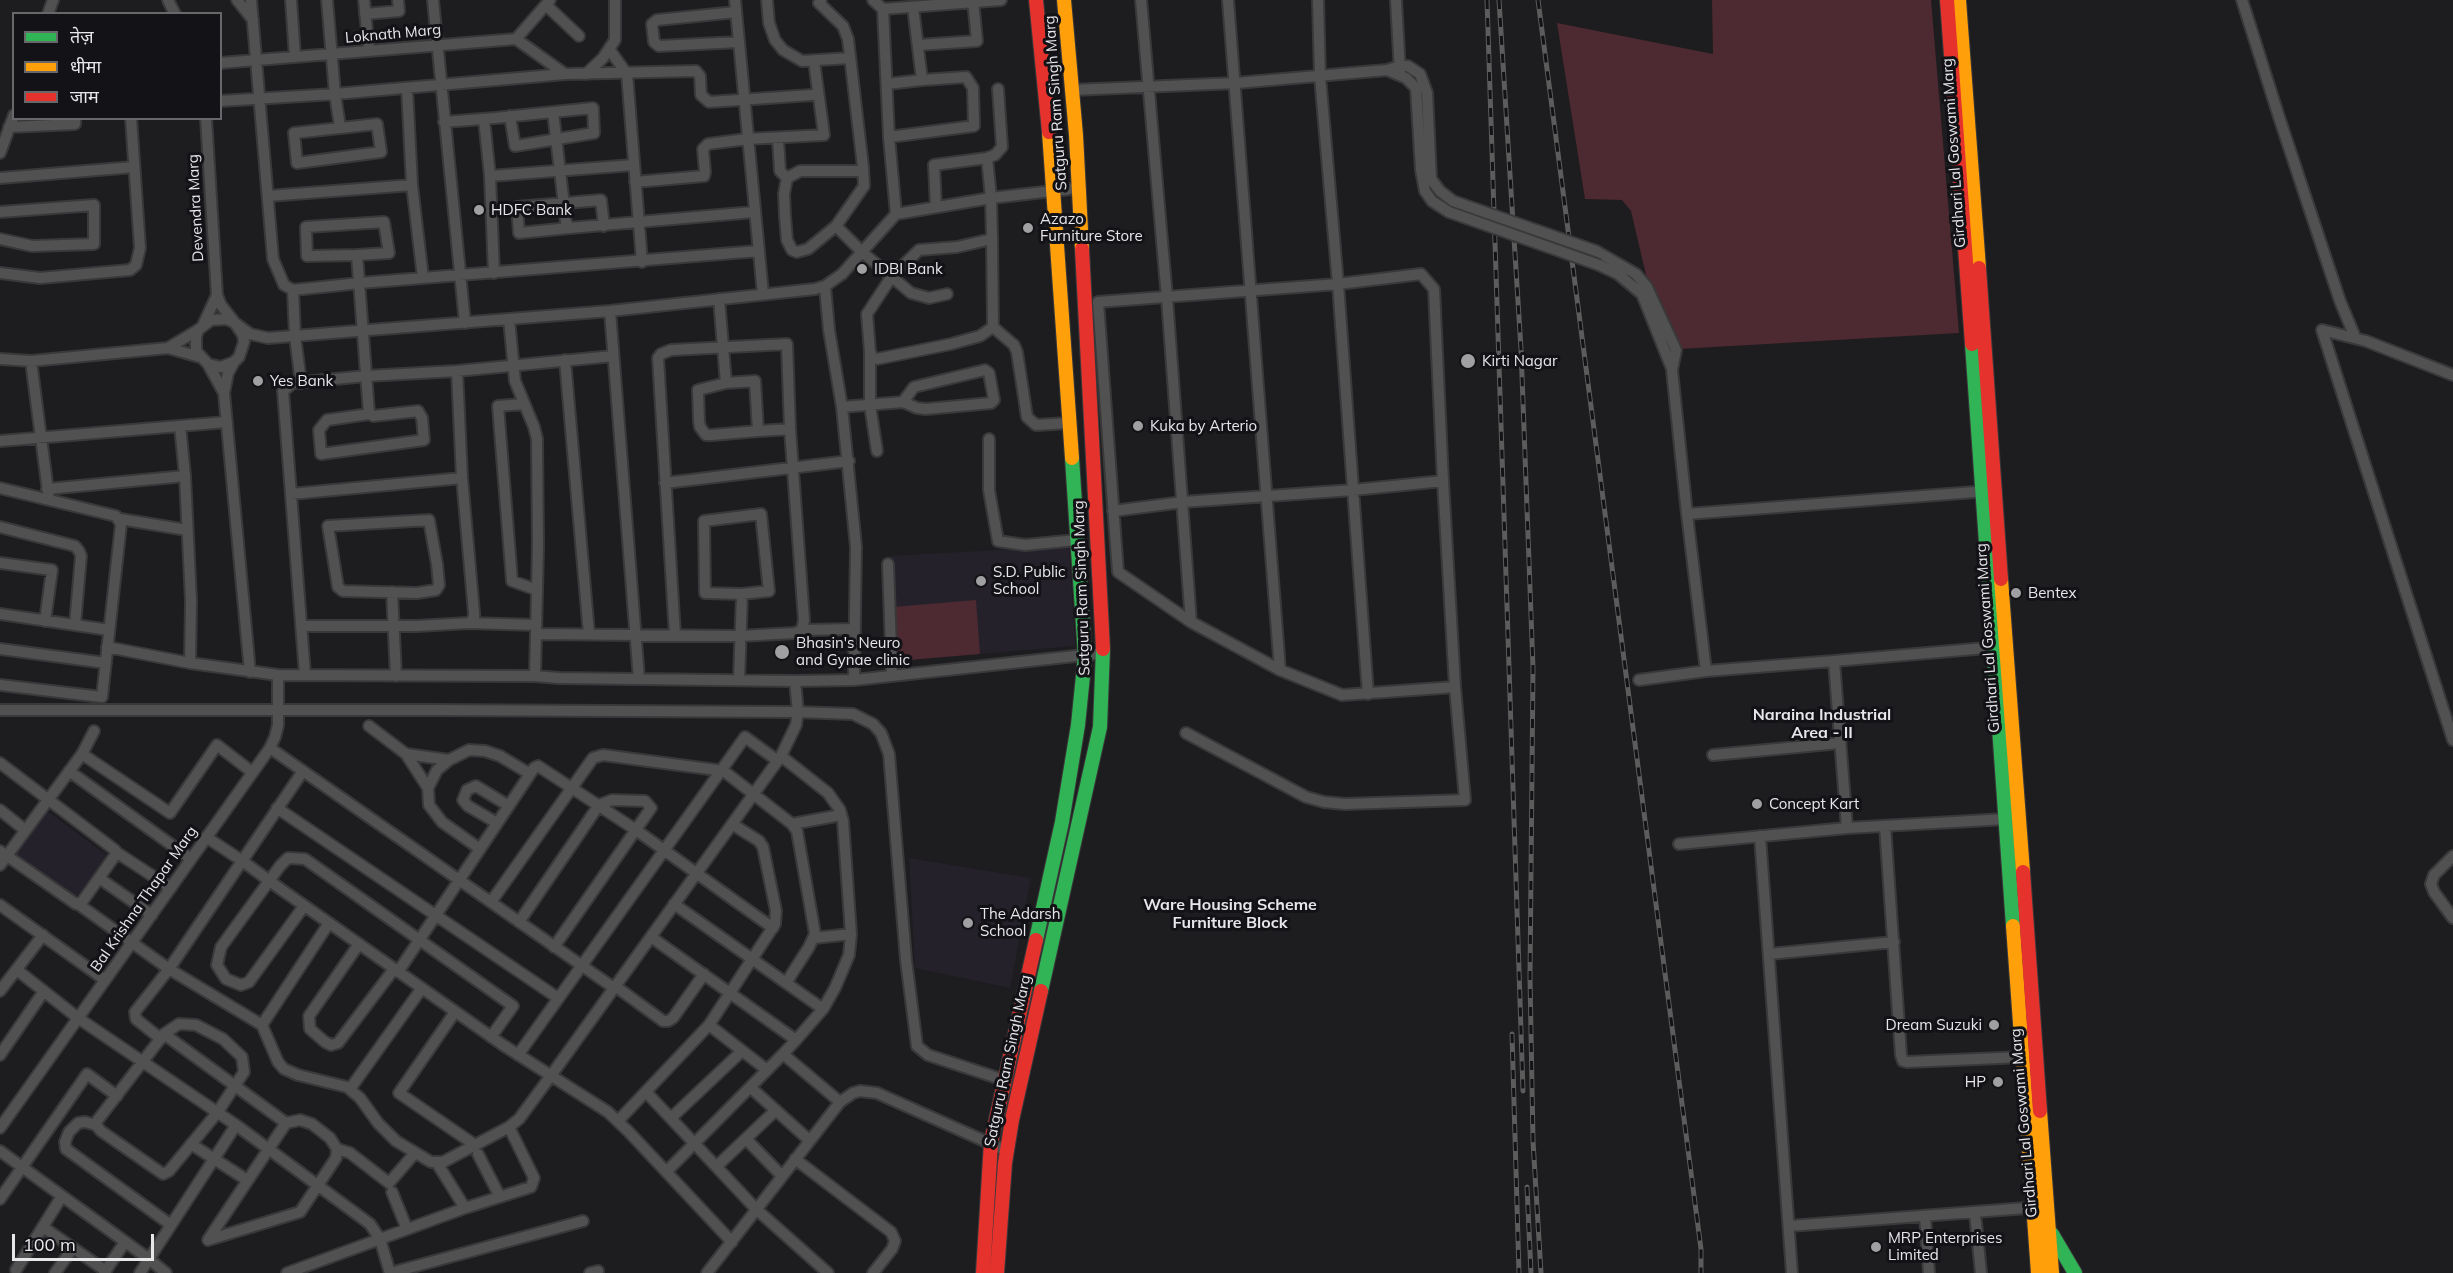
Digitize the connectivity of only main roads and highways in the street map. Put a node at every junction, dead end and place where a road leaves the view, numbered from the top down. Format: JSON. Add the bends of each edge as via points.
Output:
{"nodes":[{"id":1,"x":1036,"y":0,"type":"edge"},
{"id":2,"x":1064,"y":0,"type":"edge"},
{"id":3,"x":1947,"y":0,"type":"edge"},
{"id":4,"x":1959,"y":0,"type":"edge"},
{"id":5,"x":1988,"y":491,"type":"junction"},
{"id":6,"x":2000,"y":647,"type":"junction"},
{"id":7,"x":2027,"y":1064,"type":"junction"},
{"id":8,"x":2040,"y":1207,"type":"junction"},
{"id":9,"x":2048,"y":1226,"type":"junction"},
{"id":10,"x":983,"y":1273,"type":"edge"},
{"id":11,"x":997,"y":1273,"type":"edge"},
{"id":12,"x":2038,"y":1273,"type":"edge"},
{"id":13,"x":2052,"y":1273,"type":"edge"},
{"id":14,"x":2075,"y":1273,"type":"edge"}],
"edges":[{"from":1,"to":10,"type":"main road","name":"Satguru Ram Singh Marg","via":[[1055,190],[1085,656],[1062,822],[991,1142]]},
{"from":2,"to":11,"type":"main road","name":"Satguru Ram Singh Marg","via":[[1091,302],[1103,654],[1100,727],[1007,1151]]},
{"from":3,"to":5,"type":"main road","name":"Girdhari Lal Goswami Marg"},
{"from":4,"to":5,"type":"main road","name":"Girdhari Lal Goswami Marg"},
{"from":5,"to":6,"type":"main road","name":"Girdhari Lal Goswami Marg"},
{"from":6,"to":7,"type":"main road","name":"Girdhari Lal Goswami Marg"},
{"from":6,"to":7,"type":"main road","name":"Girdhari Lal Goswami Marg","via":[[2006,819]]},
{"from":7,"to":8,"type":"main road","name":"Girdhari Lal Goswami Marg"},
{"from":8,"to":9,"type":"main road","name":"Girdhari Lal Goswami Marg"},
{"from":8,"to":12,"type":"main road","name":"Girdhari Lal Goswami Marg"},
{"from":9,"to":13,"type":"main road","name":"Girdhari Lal Goswami Marg"},
{"from":9,"to":14,"type":"main road"}]}
